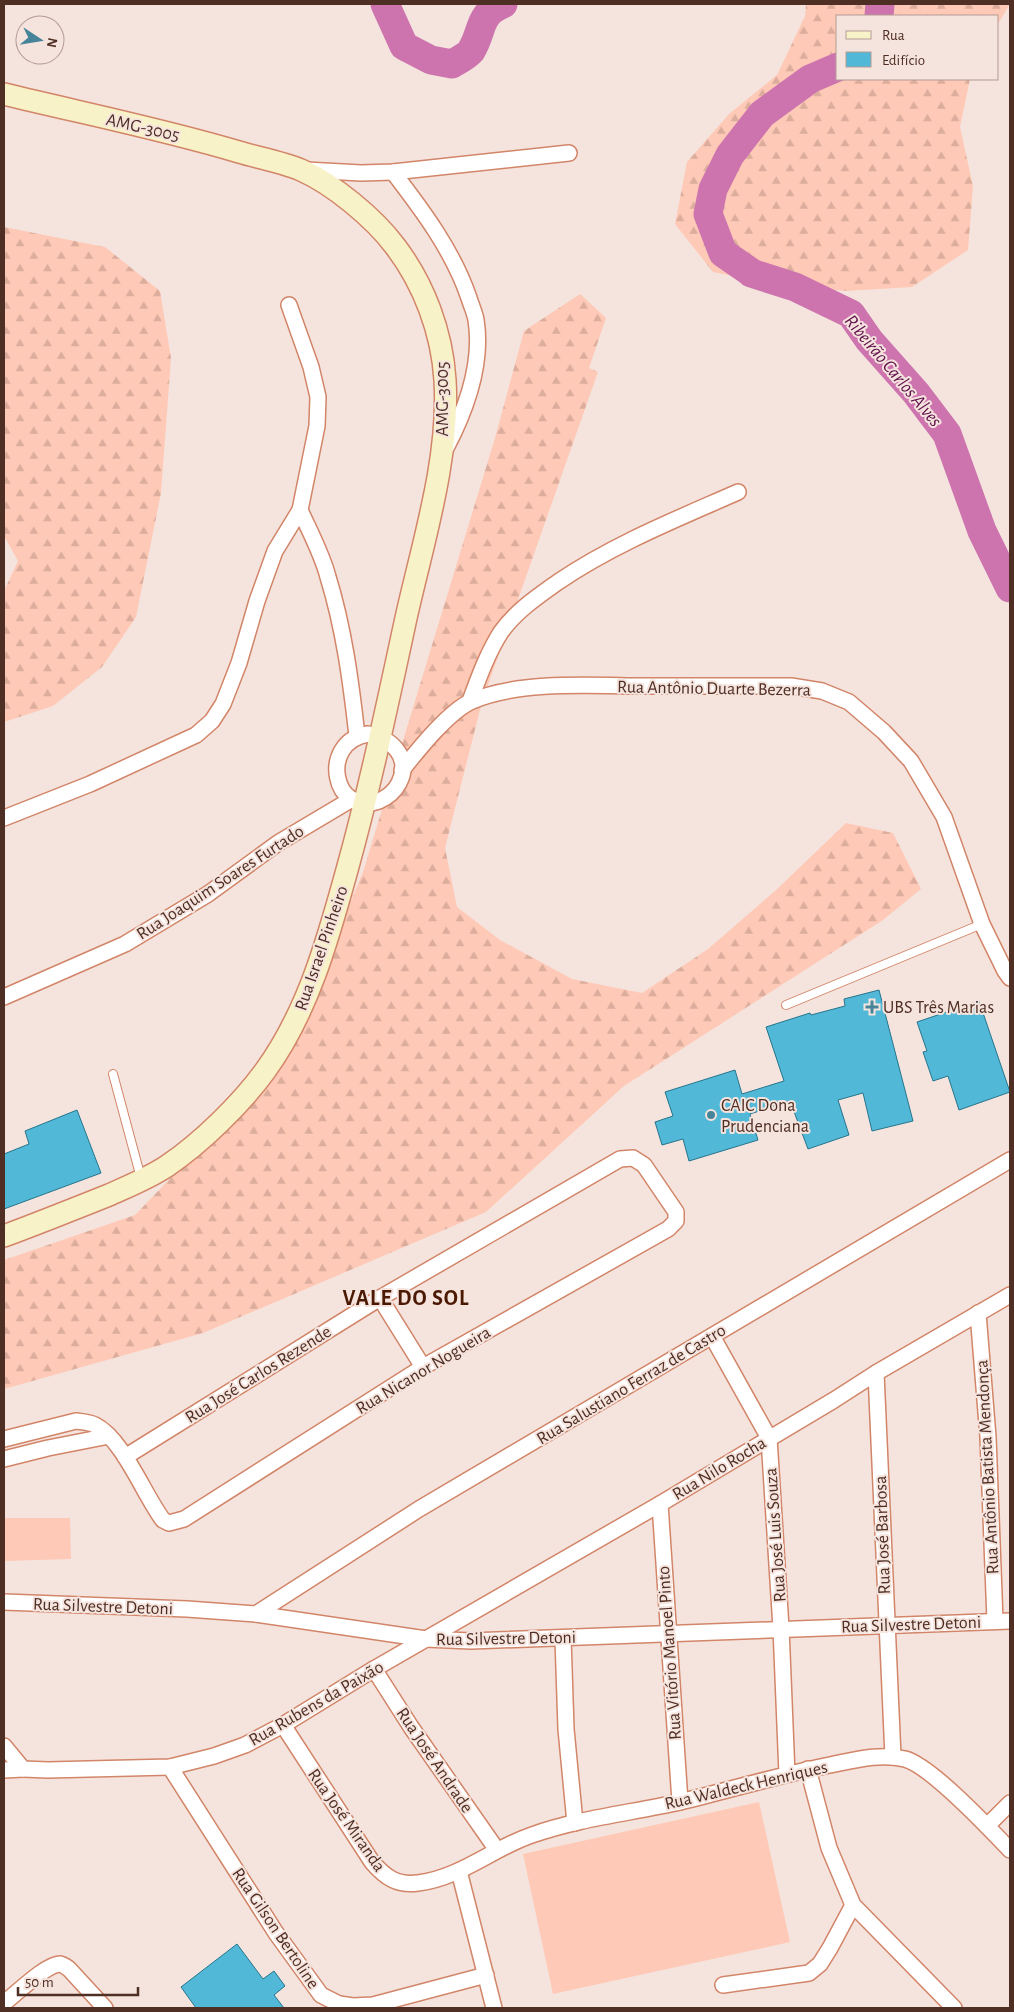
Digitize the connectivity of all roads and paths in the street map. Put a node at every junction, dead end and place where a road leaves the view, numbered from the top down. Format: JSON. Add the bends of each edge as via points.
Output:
{"nodes":[{"id":1,"x":4,"y":94,"type":"edge"},
{"id":2,"x":569,"y":153,"type":"dead end"},
{"id":3,"x":302,"y":170,"type":"junction"},
{"id":4,"x":393,"y":172,"type":"junction"},
{"id":5,"x":289,"y":305,"type":"dead end"},
{"id":6,"x":442,"y":456,"type":"junction"},
{"id":7,"x":738,"y":492,"type":"dead end"},
{"id":8,"x":300,"y":510,"type":"junction"},
{"id":9,"x":470,"y":701,"type":"junction"},
{"id":10,"x":356,"y":736,"type":"junction"},
{"id":11,"x":381,"y":736,"type":"junction"},
{"id":12,"x":402,"y":770,"type":"junction"},
{"id":13,"x":358,"y":801,"type":"junction"},
{"id":14,"x":4,"y":818,"type":"edge"},
{"id":15,"x":982,"y":924,"type":"junction"},
{"id":16,"x":1010,"y":978,"type":"edge"},
{"id":17,"x":4,"y":997,"type":"edge"},
{"id":18,"x":786,"y":1005,"type":"dead end"},
{"id":19,"x":113,"y":1074,"type":"dead end"},
{"id":20,"x":1010,"y":1160,"type":"edge"},
{"id":21,"x":141,"y":1180,"type":"junction"},
{"id":22,"x":676,"y":1212,"type":"joint"},
{"id":23,"x":4,"y":1236,"type":"edge"},
{"id":24,"x":1010,"y":1295,"type":"edge"},
{"id":25,"x":380,"y":1298,"type":"junction"},
{"id":26,"x":978,"y":1313,"type":"junction"},
{"id":27,"x":712,"y":1336,"type":"junction"},
{"id":28,"x":424,"y":1367,"type":"junction"},
{"id":29,"x":876,"y":1373,"type":"junction"},
{"id":30,"x":109,"y":1436,"type":"junction"},
{"id":31,"x":769,"y":1438,"type":"junction"},
{"id":32,"x":4,"y":1440,"type":"edge"},
{"id":33,"x":126,"y":1457,"type":"junction"},
{"id":34,"x":4,"y":1459,"type":"edge"},
{"id":35,"x":660,"y":1504,"type":"junction"},
{"id":36,"x":4,"y":1602,"type":"edge"},
{"id":37,"x":256,"y":1614,"type":"junction"},
{"id":38,"x":1003,"y":1621,"type":"edge"},
{"id":39,"x":886,"y":1626,"type":"junction"},
{"id":40,"x":781,"y":1628,"type":"junction"},
{"id":41,"x":667,"y":1633,"type":"junction"},
{"id":42,"x":563,"y":1638,"type":"junction"},
{"id":43,"x":426,"y":1639,"type":"junction"},
{"id":44,"x":374,"y":1669,"type":"junction"},
{"id":45,"x":283,"y":1725,"type":"junction"},
{"id":46,"x":4,"y":1746,"type":"edge"},
{"id":47,"x":892,"y":1756,"type":"junction"},
{"id":48,"x":170,"y":1767,"type":"junction"},
{"id":49,"x":23,"y":1769,"type":"junction"},
{"id":50,"x":808,"y":1769,"type":"junction"},
{"id":51,"x":4,"y":1770,"type":"edge"},
{"id":52,"x":787,"y":1774,"type":"junction"},
{"id":53,"x":680,"y":1802,"type":"junction"},
{"id":54,"x":1010,"y":1803,"type":"edge"},
{"id":55,"x":575,"y":1823,"type":"junction"},
{"id":56,"x":987,"y":1826,"type":"junction"},
{"id":57,"x":497,"y":1850,"type":"junction"},
{"id":58,"x":1010,"y":1850,"type":"edge"},
{"id":59,"x":459,"y":1871,"type":"junction"},
{"id":60,"x":853,"y":1905,"type":"junction"},
{"id":61,"x":486,"y":1976,"type":"junction"},
{"id":62,"x":723,"y":1985,"type":"dead end"},
{"id":63,"x":8,"y":2004,"type":"edge"},
{"id":64,"x":104,"y":2008,"type":"edge"},
{"id":65,"x":494,"y":2008,"type":"edge"},
{"id":66,"x":954,"y":2008,"type":"edge"}],
"edges":[{"from":1,"to":3,"type":"main road","name":"AMG-3005","via":[[212,144]]},
{"from":2,"to":4,"type":"street"},
{"from":3,"to":4,"type":"street"},
{"from":3,"to":6,"type":"main road","name":"AMG-3005","via":[[340,193],[374,223],[395,246],[428,302],[442,347],[445,383]]},
{"from":4,"to":6,"type":"street","via":[[439,235],[462,278],[476,319],[477,344],[470,390]]},
{"from":5,"to":8,"type":"street","via":[[318,397],[318,426]]},
{"from":6,"to":11,"type":"main road","name":"AMG-3005"},
{"from":7,"to":9,"type":"street","via":[[580,567],[541,594],[517,613],[502,632],[489,652]]},
{"from":8,"to":10,"type":"street","via":[[328,575],[350,678]]},
{"from":8,"to":14,"type":"street","via":[[275,551],[239,663],[223,704],[212,721],[196,735],[90,784]]},
{"from":9,"to":12,"type":"street","name":"Rua Antônio Duarte Bezerra","via":[[427,739]]},
{"from":9,"to":15,"type":"street","name":"Rua Antônio Duarte Bezerra","via":[[497,692],[578,685],[791,686],[822,691],[849,702],[911,761],[944,817]]},
{"from":10,"to":11,"type":"street"},
{"from":10,"to":13,"type":"street","via":[[343,748],[336,768],[345,794]]},
{"from":11,"to":12,"type":"street","via":[[396,749]]},
{"from":11,"to":13,"type":"main road","name":"AMG-3005"},
{"from":12,"to":13,"type":"street","name":"Rua Joaquim Soares Furtado","via":[[400,782],[385,798]]},
{"from":13,"to":17,"type":"street","name":"Rua Joaquim Soares Furtado","via":[[278,843],[208,894],[125,944]]},
{"from":13,"to":21,"type":"main road","name":"Rua Israel Pinheiro","via":[[333,922],[300,1012],[263,1074],[202,1139],[165,1167]]},
{"from":15,"to":16,"type":"street","name":"Rua Antônio Duarte Bezerra"},
{"from":15,"to":18,"type":"lane"},
{"from":19,"to":21,"type":"lane"},
{"from":20,"to":27,"type":"street","name":"Rua Salustiano Ferraz de Castro"},
{"from":21,"to":23,"type":"main road","name":"Rua Israel Pinheiro"},
{"from":22,"to":25,"type":"street","name":"Rua José Carlos Rezende","via":[[644,1165],[625,1157]]},
{"from":22,"to":28,"type":"street","name":"Rua Nicanor Nogueira","via":[[676,1221],[668,1229]]},
{"from":24,"to":26,"type":"street","name":"Rua Nilo Rocha"},
{"from":25,"to":28,"type":"street"},
{"from":25,"to":33,"type":"street","name":"Rua José Carlos Rezende"},
{"from":26,"to":29,"type":"street","name":"Rua Nilo Rocha"},
{"from":26,"to":38,"type":"street","name":"Rua Antônio Batista Mendonça"},
{"from":27,"to":31,"type":"street","name":"Rua José Luis Souza"},
{"from":27,"to":37,"type":"street","name":"Rua Salustiano Ferraz de Castro","via":[[419,1509]]},
{"from":28,"to":33,"type":"street","name":"Rua Nicanor Nogueira","via":[[184,1520],[169,1523],[163,1520]]},
{"from":29,"to":31,"type":"street","name":"Rua Nilo Rocha"},
{"from":29,"to":39,"type":"street","name":"Rua José Barbosa"},
{"from":30,"to":32,"type":"street","via":[[97,1426],[76,1421]]},
{"from":30,"to":33,"type":"street"},
{"from":30,"to":34,"type":"street"},
{"from":31,"to":35,"type":"street","name":"Rua Nilo Rocha"},
{"from":31,"to":40,"type":"street","name":"Rua José Luis Souza"},
{"from":35,"to":41,"type":"street","name":"Rua Vitório Manoel Pinto"},
{"from":35,"to":43,"type":"street","name":"Rua Nilo Rocha"},
{"from":36,"to":37,"type":"street","name":"Rua Silvestre Detoni"},
{"from":37,"to":43,"type":"street","name":"Rua Silvestre Detoni"},
{"from":38,"to":39,"type":"street","name":"Rua Silvestre Detoni"},
{"from":39,"to":40,"type":"street","name":"Rua Silvestre Detoni"},
{"from":39,"to":47,"type":"street","name":"Rua José Barbosa"},
{"from":40,"to":41,"type":"street","name":"Rua Silvestre Detoni"},
{"from":40,"to":52,"type":"street","name":"Rua José Luis Souza"},
{"from":41,"to":42,"type":"street","name":"Rua Silvestre Detoni"},
{"from":41,"to":53,"type":"street","name":"Rua Vitório Manoel Pinto"},
{"from":42,"to":43,"type":"street","name":"Rua Silvestre Detoni"},
{"from":42,"to":55,"type":"street","via":[[566,1729]]},
{"from":43,"to":44,"type":"street","name":"Rua Rubens da Paixão"},
{"from":44,"to":45,"type":"street","name":"Rua Rubens da Paixão"},
{"from":44,"to":57,"type":"street","name":"Rua José Andrade"},
{"from":45,"to":48,"type":"street","name":"Rua Rubens da Paixão","via":[[229,1751]]},
{"from":45,"to":59,"type":"street","name":"Rua José Miranda","via":[[384,1876],[407,1884]]},
{"from":46,"to":49,"type":"street"},
{"from":47,"to":50,"type":"street","name":"Rua Waldeck Henriques"},
{"from":47,"to":56,"type":"street","name":"Rua Waldeck Henriques","via":[[923,1768]]},
{"from":48,"to":49,"type":"street","name":"Rua Rubens da Paixão"},
{"from":48,"to":61,"type":"street","name":"Rua Gilson Bertoline","via":[[276,1933],[321,1995],[340,2004],[373,2005]]},
{"from":49,"to":51,"type":"street","name":"Rua Rubens da Paixão"},
{"from":50,"to":52,"type":"street","name":"Rua Waldeck Henriques"},
{"from":50,"to":60,"type":"street","via":[[829,1848]]},
{"from":52,"to":53,"type":"street","name":"Rua Waldeck Henriques"},
{"from":53,"to":55,"type":"street","name":"Rua Waldeck Henriques"},
{"from":54,"to":56,"type":"street"},
{"from":55,"to":57,"type":"street","name":"Rua Waldeck Henriques","via":[[532,1835]]},
{"from":56,"to":58,"type":"street","name":"Rua Waldeck Henriques"},
{"from":57,"to":59,"type":"street","name":"Rua Waldeck Henriques"},
{"from":59,"to":61,"type":"street"},
{"from":60,"to":62,"type":"street","via":[[820,1964],[809,1973]]},
{"from":60,"to":66,"type":"street"},
{"from":61,"to":65,"type":"street"},
{"from":63,"to":64,"type":"street","via":[[48,1969],[62,1965]]}]}
